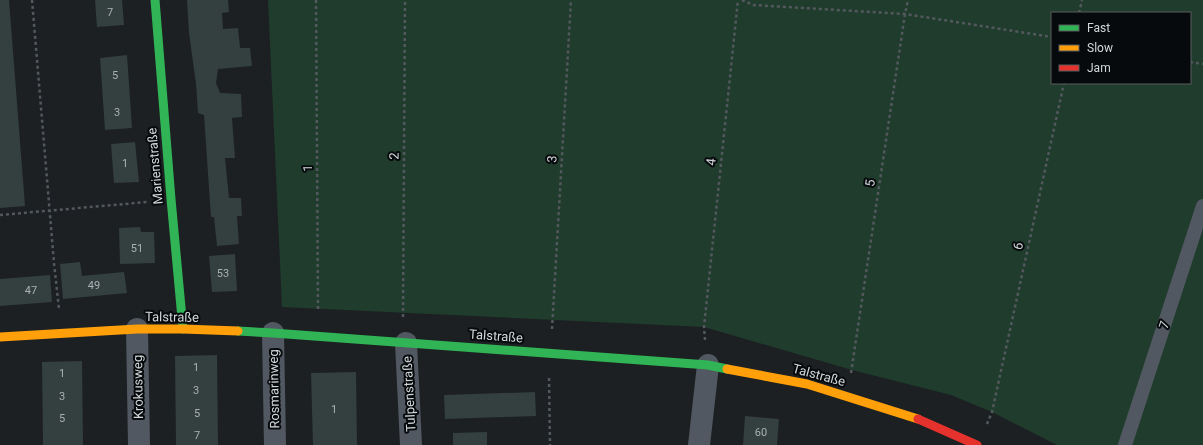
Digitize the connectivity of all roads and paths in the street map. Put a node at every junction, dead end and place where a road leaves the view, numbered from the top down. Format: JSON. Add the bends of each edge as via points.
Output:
{"nodes":[{"id":1,"x":32,"y":0,"type":"edge"},
{"id":2,"x":155,"y":0,"type":"edge"},
{"id":3,"x":316,"y":0,"type":"edge"},
{"id":4,"x":405,"y":0,"type":"edge"},
{"id":5,"x":571,"y":0,"type":"edge"},
{"id":6,"x":738,"y":0,"type":"edge"},
{"id":7,"x":742,"y":0,"type":"edge"},
{"id":8,"x":908,"y":0,"type":"edge"},
{"id":9,"x":1082,"y":0,"type":"edge"},
{"id":10,"x":1079,"y":12,"type":"edge"},
{"id":11,"x":905,"y":14,"type":"junction"},
{"id":12,"x":1051,"y":37,"type":"edge"},
{"id":13,"x":1191,"y":62,"type":"edge"},
{"id":14,"x":1203,"y":64,"type":"edge"},
{"id":15,"x":1064,"y":84,"type":"edge"},
{"id":16,"x":171,"y":199,"type":"junction"},
{"id":17,"x":1203,"y":206,"type":"edge"},
{"id":18,"x":50,"y":210,"type":"junction"},
{"id":19,"x":0,"y":215,"type":"edge"},
{"id":20,"x":402,"y":313,"type":"dead end"},
{"id":21,"x":553,"y":320,"type":"dead end"},
{"id":22,"x":704,"y":327,"type":"dead end"},
{"id":23,"x":137,"y":329,"type":"junction"},
{"id":24,"x":184,"y":329,"type":"junction"},
{"id":25,"x":273,"y":333,"type":"junction"},
{"id":26,"x":62,"y":334,"type":"junction"},
{"id":27,"x":0,"y":337,"type":"edge"},
{"id":28,"x":317,"y":337,"type":"junction"},
{"id":29,"x":406,"y":343,"type":"junction"},
{"id":30,"x":550,"y":353,"type":"junction"},
{"id":31,"x":708,"y":365,"type":"junction"},
{"id":32,"x":852,"y":370,"type":"dead end"},
{"id":33,"x":992,"y":412,"type":"dead end"},
{"id":34,"x":139,"y":445,"type":"edge"},
{"id":35,"x":275,"y":445,"type":"edge"},
{"id":36,"x":411,"y":445,"type":"edge"},
{"id":37,"x":550,"y":445,"type":"edge"},
{"id":38,"x":699,"y":445,"type":"edge"},
{"id":39,"x":977,"y":445,"type":"edge"},
{"id":40,"x":1125,"y":445,"type":"edge"}],
"edges":[{"from":1,"to":18,"type":"path"},
{"from":2,"to":16,"type":"street","name":"Marienstraße"},
{"from":3,"to":28,"type":"path","name":"1"},
{"from":4,"to":20,"type":"path","name":"2"},
{"from":5,"to":21,"type":"path","name":"3"},
{"from":6,"to":22,"type":"path","name":"4"},
{"from":7,"to":11,"type":"path","via":[[753,5]]},
{"from":8,"to":11,"type":"path","name":"5"},
{"from":9,"to":10,"type":"path"},
{"from":11,"to":12,"type":"path"},
{"from":11,"to":32,"type":"path","name":"5"},
{"from":13,"to":14,"type":"path"},
{"from":15,"to":33,"type":"path","name":"6"},
{"from":16,"to":18,"type":"path"},
{"from":16,"to":24,"type":"street","name":"Marienstraße"},
{"from":17,"to":40,"type":"lane","name":"7"},
{"from":18,"to":19,"type":"path"},
{"from":18,"to":26,"type":"path"},
{"from":23,"to":24,"type":"street","name":"Talstraße"},
{"from":23,"to":26,"type":"street","name":"Talstraße"},
{"from":23,"to":34,"type":"street","name":"Krokusweg"},
{"from":24,"to":25,"type":"street","name":"Talstraße"},
{"from":25,"to":28,"type":"street","name":"Talstraße"},
{"from":25,"to":35,"type":"street","name":"Rosmarinweg"},
{"from":26,"to":27,"type":"street","name":"Talstraße"},
{"from":28,"to":29,"type":"street","name":"Talstraße"},
{"from":29,"to":30,"type":"street","name":"Talstraße"},
{"from":29,"to":36,"type":"street","name":"Tulpenstraße"},
{"from":30,"to":31,"type":"street","name":"Talstraße"},
{"from":30,"to":37,"type":"path"},
{"from":31,"to":38,"type":"street"},
{"from":31,"to":39,"type":"street","name":"Talstraße","via":[[807,384],[914,417]]}]}
